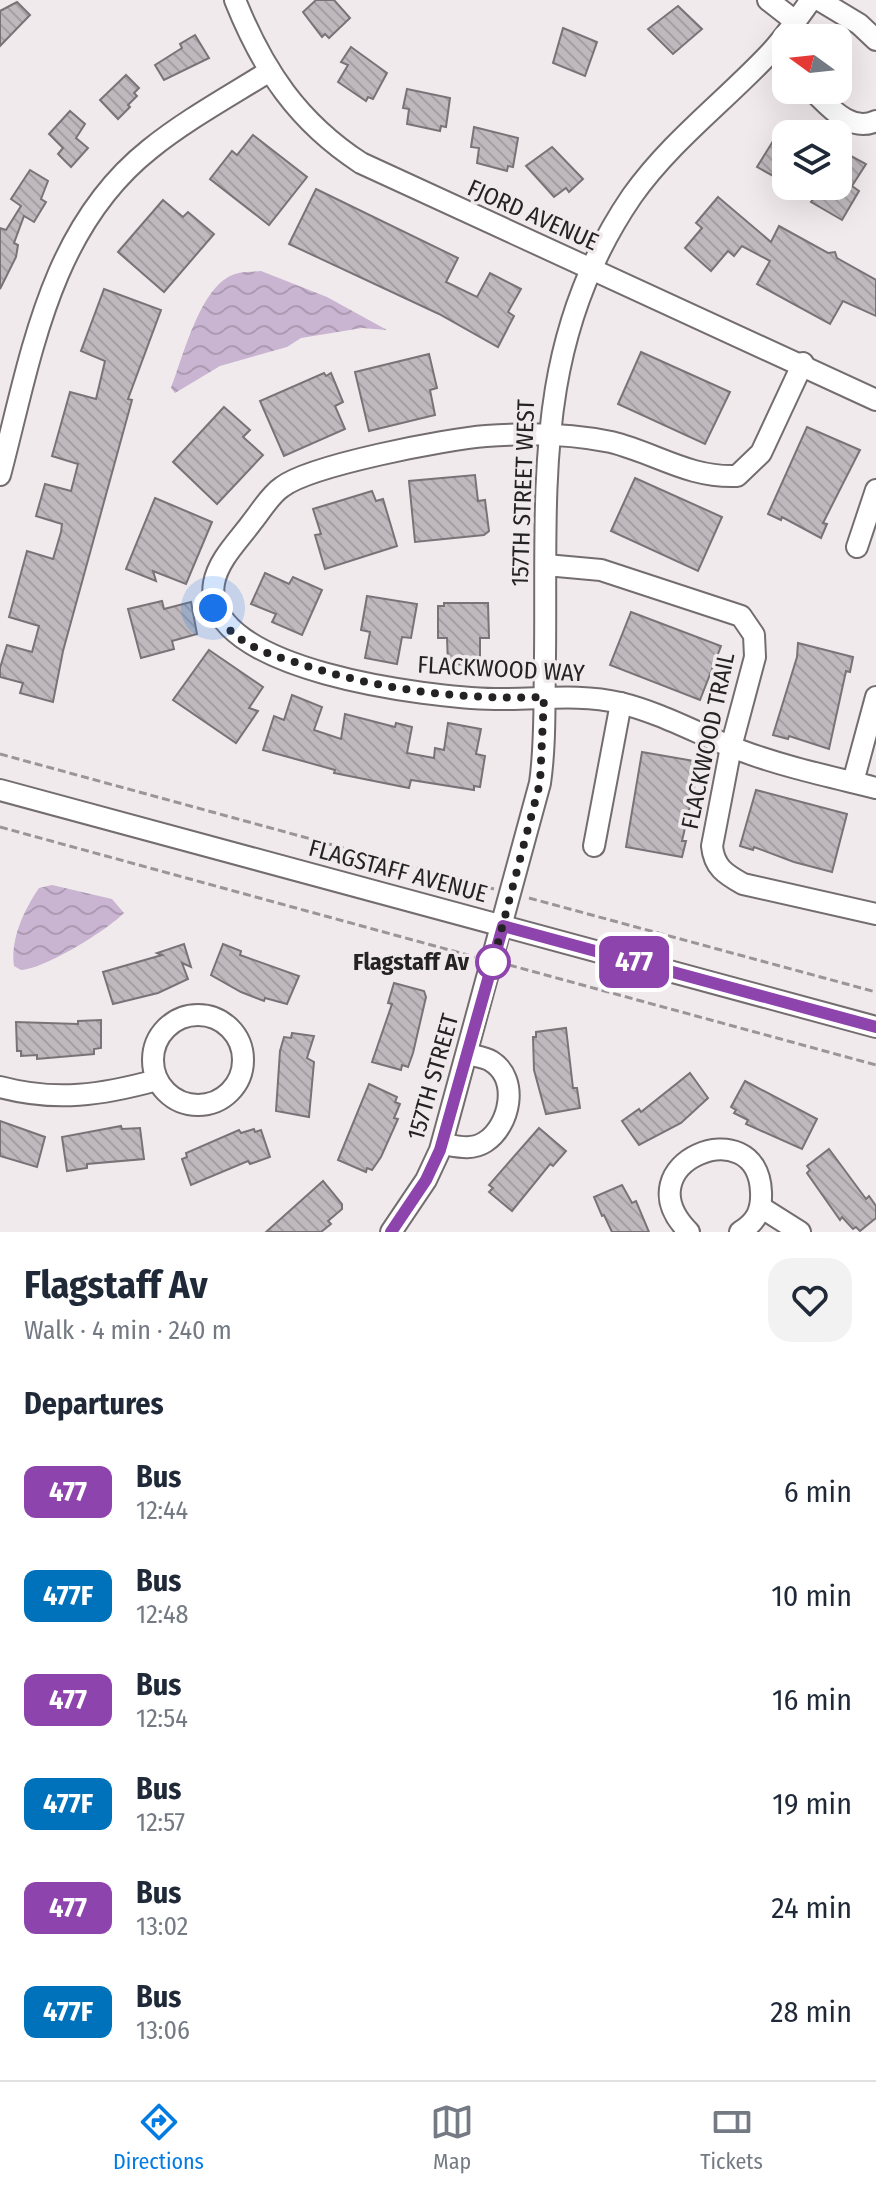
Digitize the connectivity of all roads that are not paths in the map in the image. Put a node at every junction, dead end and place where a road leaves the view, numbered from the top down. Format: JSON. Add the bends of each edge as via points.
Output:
{"nodes":[{"id":1,"x":235,"y":0,"type":"edge"},
{"id":2,"x":768,"y":0,"type":"edge"},
{"id":3,"x":811,"y":0,"type":"edge"},
{"id":4,"x":819,"y":0,"type":"edge"},
{"id":5,"x":795,"y":21,"type":"junction"},
{"id":6,"x":876,"y":40,"type":"edge"},
{"id":7,"x":769,"y":54,"type":"junction"},
{"id":8,"x":772,"y":56,"type":"edge"},
{"id":9,"x":268,"y":72,"type":"junction"},
{"id":10,"x":830,"y":104,"type":"edge"},
{"id":11,"x":876,"y":121,"type":"edge"},
{"id":12,"x":591,"y":270,"type":"junction"},
{"id":13,"x":803,"y":363,"type":"junction"},
{"id":14,"x":876,"y":400,"type":"edge"},
{"id":15,"x":548,"y":437,"type":"junction"},
{"id":16,"x":0,"y":475,"type":"edge"},
{"id":17,"x":876,"y":490,"type":"edge"},
{"id":18,"x":857,"y":547,"type":"dead end"},
{"id":19,"x":546,"y":565,"type":"junction"},
{"id":20,"x":544,"y":697,"type":"junction"},
{"id":21,"x":876,"y":697,"type":"edge"},
{"id":22,"x":621,"y":703,"type":"junction"},
{"id":23,"x":731,"y":747,"type":"junction"},
{"id":24,"x":853,"y":782,"type":"junction"},
{"id":25,"x":876,"y":788,"type":"edge"},
{"id":26,"x":0,"y":790,"type":"edge"},
{"id":27,"x":594,"y":846,"type":"dead end"},
{"id":28,"x":876,"y":914,"type":"edge"},
{"id":29,"x":503,"y":926,"type":"junction"},
{"id":30,"x":876,"y":1027,"type":"edge"},
{"id":31,"x":467,"y":1054,"type":"junction"},
{"id":32,"x":157,"y":1080,"type":"junction"},
{"id":33,"x":0,"y":1087,"type":"edge"},
{"id":34,"x":442,"y":1144,"type":"junction"},
{"id":35,"x":762,"y":1208,"type":"junction"},
{"id":36,"x":391,"y":1232,"type":"edge"},
{"id":37,"x":689,"y":1232,"type":"edge"},
{"id":38,"x":740,"y":1232,"type":"edge"},
{"id":39,"x":800,"y":1232,"type":"edge"}],
"edges":[{"from":1,"to":9,"type":"street","name":"FJORD AVENUE"},
{"from":2,"to":5,"type":"street"},
{"from":3,"to":5,"type":"street","name":"157TH STREET WEST"},
{"from":4,"to":6,"type":"street"},
{"from":5,"to":7,"type":"street","name":"157TH STREET WEST"},
{"from":7,"to":8,"type":"street"},
{"from":7,"to":12,"type":"street","name":"157TH STREET WEST","via":[[659,162],[618,219]]},
{"from":9,"to":12,"type":"street","name":"FJORD AVENUE","via":[[301,116],[361,163]]},
{"from":9,"to":16,"type":"street","via":[[149,149],[89,213],[52,286]]},
{"from":10,"to":11,"type":"street","via":[[855,124]]},
{"from":12,"to":13,"type":"street","name":"FJORD AVENUE"},
{"from":12,"to":15,"type":"street","name":"157TH STREET WEST","via":[[563,350]]},
{"from":13,"to":14,"type":"street","name":"FJORD AVENUE"},
{"from":13,"to":15,"type":"street","name":"FLACKWOOD WAY","via":[[761,453],[737,476],[707,477],[613,443]]},
{"from":15,"to":19,"type":"street","name":"157TH STREET WEST"},
{"from":15,"to":20,"type":"street","name":"FLACKWOOD WAY","via":[[483,436],[379,455],[280,487],[224,559],[214,581],[213,608],[231,632],[263,652],[338,677],[478,698]]},
{"from":17,"to":18,"type":"street"},
{"from":19,"to":20,"type":"street","name":"157TH STREET WEST"},
{"from":19,"to":23,"type":"street","name":"FLACKWOOD TRAIL","via":[[601,570],[741,616],[754,635],[755,657]]},
{"from":20,"to":22,"type":"street","name":"FLACKWOOD WAY"},
{"from":20,"to":29,"type":"street","name":"157TH STREET WEST","via":[[540,783]]},
{"from":21,"to":24,"type":"street"},
{"from":22,"to":23,"type":"street","name":"FLACKWOOD WAY"},
{"from":22,"to":27,"type":"street"},
{"from":23,"to":24,"type":"street","name":"FLACKWOOD WAY"},
{"from":23,"to":28,"type":"street","name":"FLACKWOOD TRAIL","via":[[712,846],[713,860],[724,874],[743,884]]},
{"from":24,"to":25,"type":"street","name":"FLACKWOOD WAY"},
{"from":26,"to":29,"type":"street","name":"FLAGSTAFF AVENUE"},
{"from":29,"to":30,"type":"street","name":"FLAGSTAFF AVENUE"},
{"from":29,"to":31,"type":"street","name":"157TH STREET"},
{"from":31,"to":34,"type":"street","name":"157TH STREET"},
{"from":31,"to":34,"type":"street","via":[[492,1061],[508,1085],[509,1103],[503,1122],[485,1142],[467,1148]]},
{"from":32,"to":32,"type":"street","via":[[180,1102],[212,1103],[238,1081],[243,1063],[240,1044],[215,1018],[179,1019],[156,1043]]},
{"from":32,"to":33,"type":"street","via":[[86,1097],[38,1096]]},
{"from":34,"to":36,"type":"street","name":"157TH STREET","via":[[426,1180]]},
{"from":35,"to":37,"type":"street","via":[[761,1181],[748,1161],[721,1149],[706,1149],[690,1156],[671,1183],[672,1200]]},
{"from":35,"to":38,"type":"street"},
{"from":35,"to":39,"type":"street"}]}
